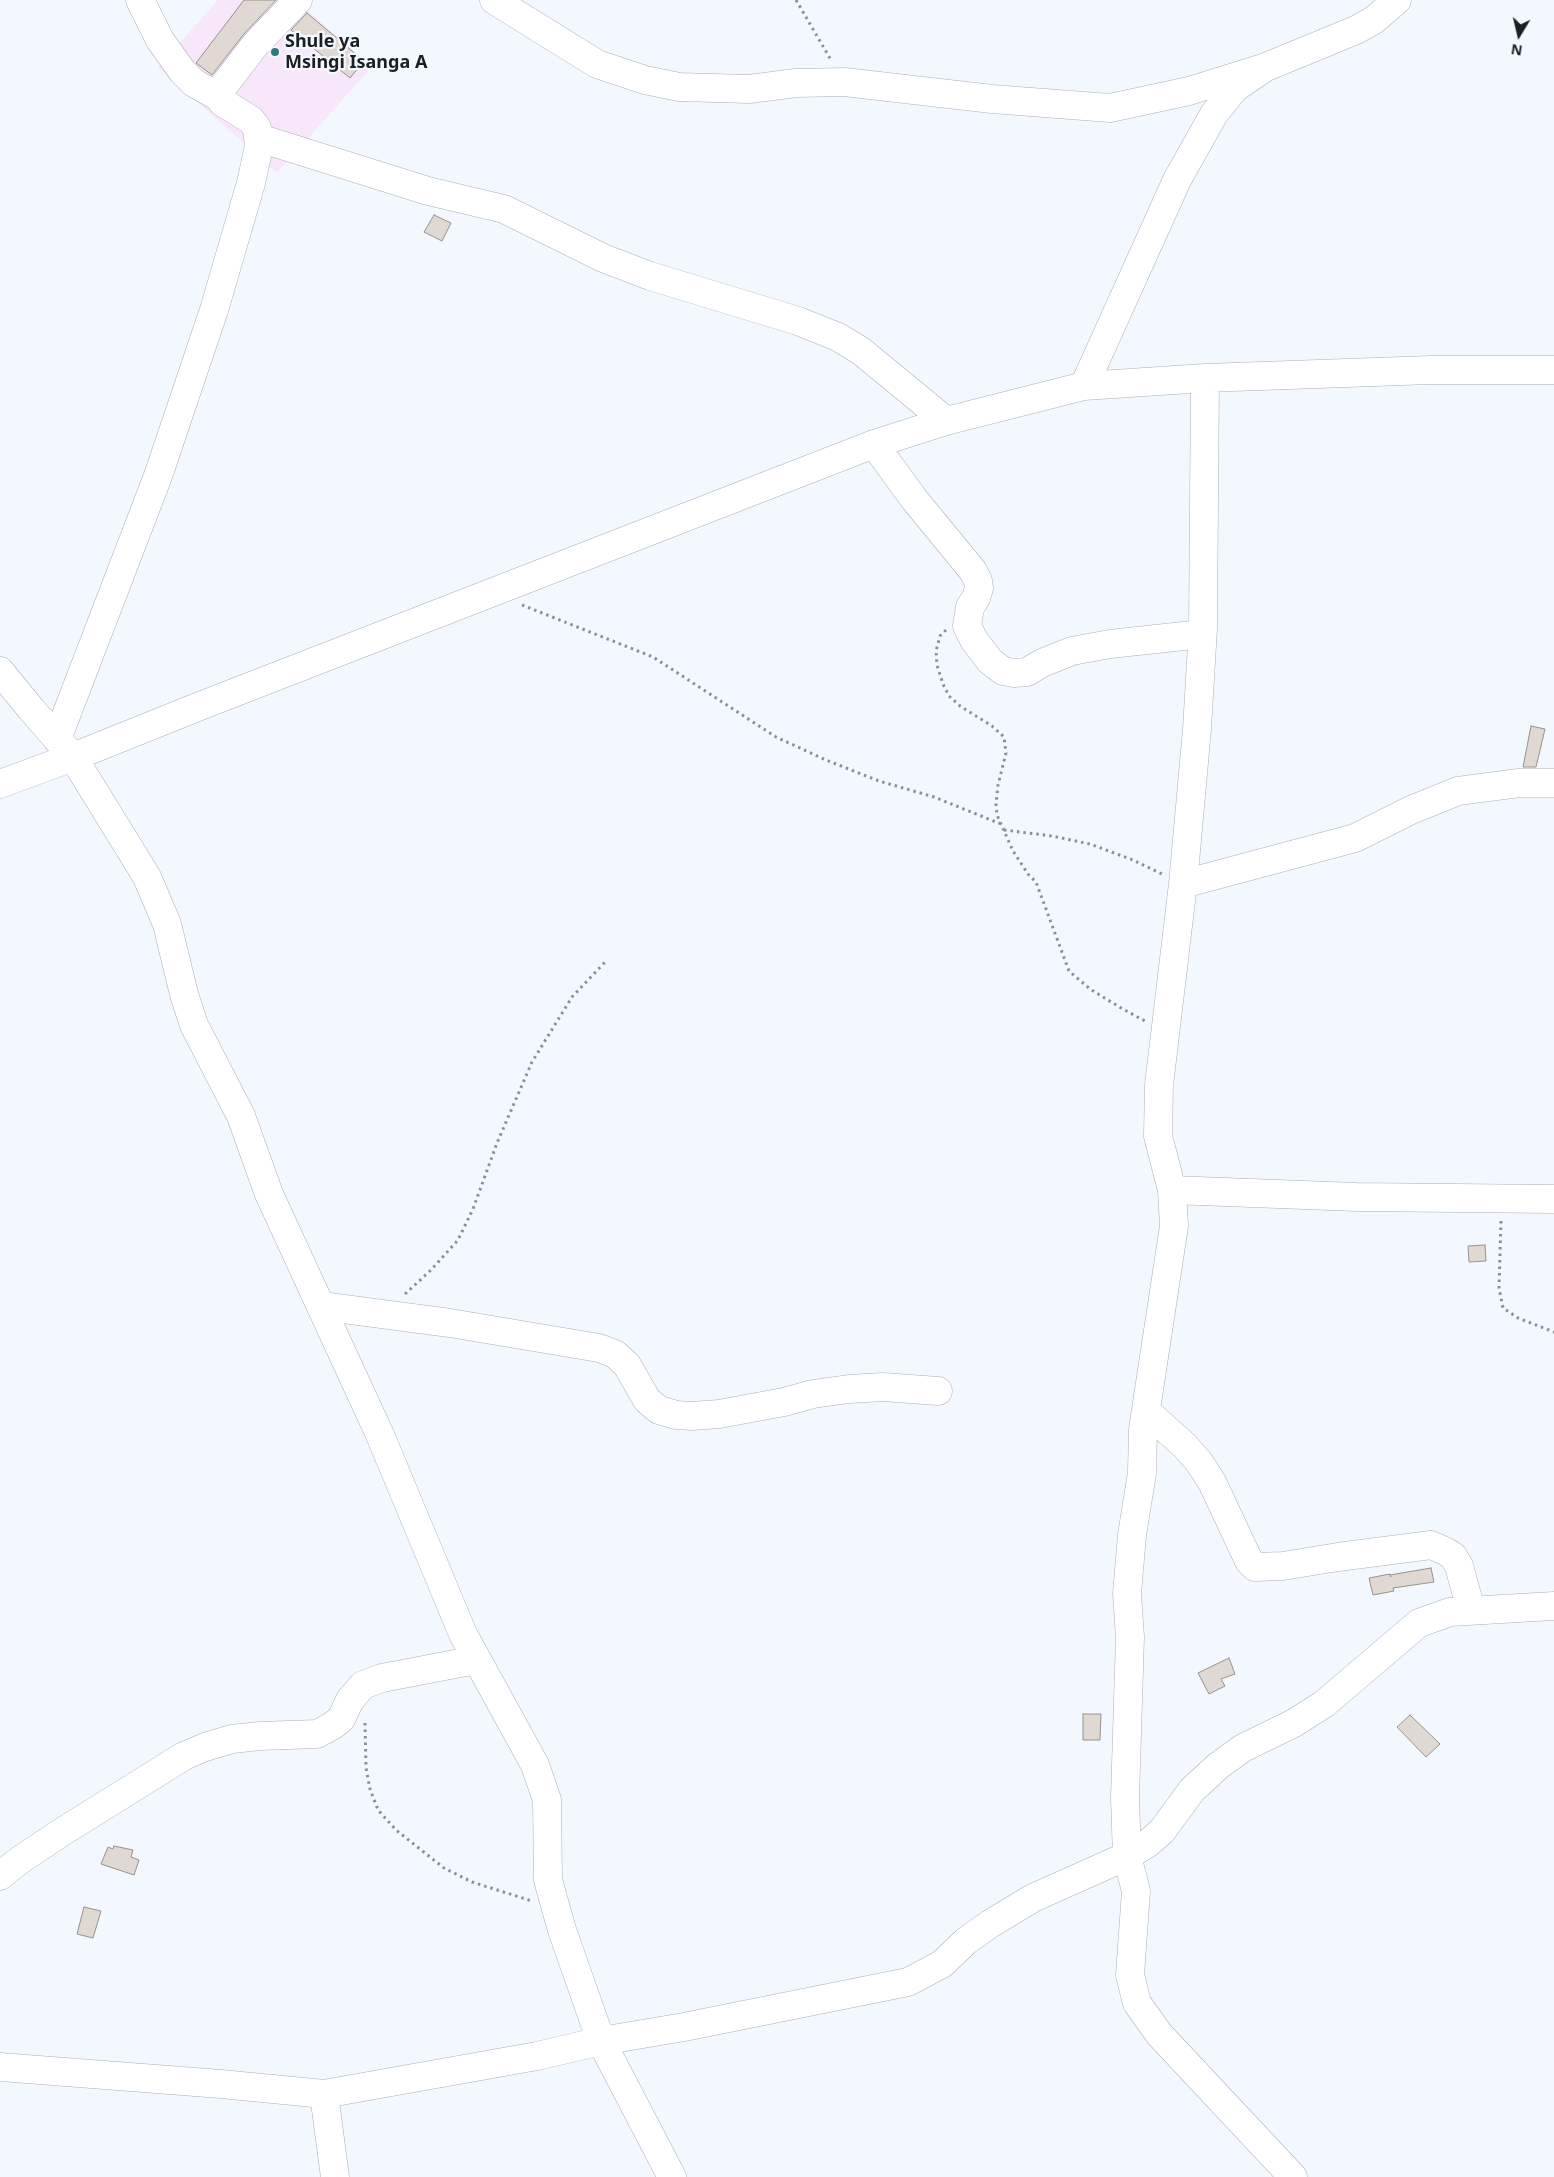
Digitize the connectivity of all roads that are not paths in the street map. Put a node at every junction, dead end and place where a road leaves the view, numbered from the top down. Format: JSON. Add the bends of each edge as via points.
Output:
{"nodes":[{"id":1,"x":140,"y":0,"type":"edge"},
{"id":2,"x":298,"y":0,"type":"edge"},
{"id":3,"x":494,"y":0,"type":"edge"},
{"id":4,"x":1397,"y":0,"type":"edge"},
{"id":5,"x":1266,"y":67,"type":"junction"},
{"id":6,"x":219,"y":97,"type":"junction"},
{"id":7,"x":259,"y":138,"type":"junction"},
{"id":8,"x":1554,"y":370,"type":"edge"},
{"id":9,"x":1205,"y":378,"type":"junction"},
{"id":10,"x":1084,"y":386,"type":"junction"},
{"id":11,"x":946,"y":421,"type":"junction"},
{"id":12,"x":874,"y":444,"type":"junction"},
{"id":13,"x":1202,"y":634,"type":"junction"},
{"id":14,"x":0,"y":671,"type":"edge"},
{"id":15,"x":65,"y":748,"type":"junction"},
{"id":16,"x":1554,"y":783,"type":"edge"},
{"id":17,"x":0,"y":784,"type":"edge"},
{"id":18,"x":1183,"y":884,"type":"junction"},
{"id":19,"x":1172,"y":1190,"type":"junction"},
{"id":20,"x":1554,"y":1199,"type":"edge"},
{"id":21,"x":321,"y":1306,"type":"junction"},
{"id":22,"x":938,"y":1391,"type":"dead end"},
{"id":23,"x":1146,"y":1412,"type":"junction"},
{"id":24,"x":1554,"y":1606,"type":"edge"},
{"id":25,"x":1471,"y":1610,"type":"junction"},
{"id":26,"x":476,"y":1660,"type":"junction"},
{"id":27,"x":1127,"y":1856,"type":"junction"},
{"id":28,"x":0,"y":1876,"type":"edge"},
{"id":29,"x":601,"y":2040,"type":"junction"},
{"id":30,"x":0,"y":2068,"type":"edge"},
{"id":31,"x":324,"y":2094,"type":"junction"},
{"id":32,"x":335,"y":2177,"type":"edge"},
{"id":33,"x":672,"y":2177,"type":"edge"},
{"id":34,"x":1293,"y":2177,"type":"edge"}],
"edges":[{"from":1,"to":6,"type":"street","via":[[160,40],[182,71]]},
{"from":2,"to":6,"type":"street","via":[[223,85]]},
{"from":3,"to":5,"type":"street","via":[[597,64],[645,80],[679,86],[740,89],[844,82],[1110,108],[1189,91]]},
{"from":4,"to":5,"type":"street","via":[[1374,20],[1356,30]]},
{"from":5,"to":10,"type":"street","via":[[1235,88],[1196,144]]},
{"from":6,"to":7,"type":"street","via":[[251,120]]},
{"from":7,"to":11,"type":"street","via":[[403,184],[504,210],[595,254],[650,276],[798,321],[838,337],[861,351]]},
{"from":7,"to":15,"type":"street","via":[[251,184],[214,310]]},
{"from":8,"to":9,"type":"street","via":[[1430,370]]},
{"from":9,"to":10,"type":"street"},
{"from":9,"to":13,"type":"street"},
{"from":10,"to":11,"type":"street"},
{"from":11,"to":12,"type":"street"},
{"from":12,"to":13,"type":"street","via":[[973,571],[979,588],[970,607],[967,626],[990,661],[1003,671],[1027,672],[1072,651]]},
{"from":12,"to":15,"type":"street","via":[[491,592]]},
{"from":13,"to":18,"type":"street"},
{"from":14,"to":15,"type":"street"},
{"from":15,"to":17,"type":"street"},
{"from":15,"to":21,"type":"street","via":[[148,877],[167,924],[194,1025],[240,1116],[269,1194]]},
{"from":16,"to":18,"type":"street","via":[[1519,783],[1458,791],[1355,838]]},
{"from":18,"to":19,"type":"street","via":[[1159,1085],[1158,1136]]},
{"from":19,"to":20,"type":"street","via":[[1357,1197]]},
{"from":19,"to":23,"type":"street","via":[[1174,1226]]},
{"from":21,"to":22,"type":"street","via":[[491,1330],[607,1351],[627,1365],[647,1400],[659,1410],[676,1415],[719,1414],[849,1389],[883,1387]]},
{"from":21,"to":26,"type":"street"},
{"from":23,"to":25,"type":"street","via":[[1199,1462],[1255,1567],[1431,1545],[1453,1556],[1459,1566]]},
{"from":23,"to":27,"type":"street","via":[[1127,1594],[1130,1638],[1126,1746]]},
{"from":24,"to":25,"type":"street"},
{"from":25,"to":27,"type":"street","via":[[1450,1612],[1419,1622],[1324,1704],[1243,1748],[1218,1766],[1192,1790],[1162,1831]]},
{"from":26,"to":28,"type":"street","via":[[382,1678],[364,1685],[350,1700],[341,1719],[316,1734],[232,1740],[184,1756],[62,1832]]},
{"from":26,"to":29,"type":"street","via":[[535,1765],[545,1791],[548,1880]]},
{"from":27,"to":29,"type":"street","via":[[1033,1898],[966,1941],[942,1964],[908,1982],[684,2027]]},
{"from":27,"to":34,"type":"street","via":[[1136,1891],[1130,1976],[1137,2003],[1171,2049]]},
{"from":29,"to":31,"type":"street","via":[[537,2056]]},
{"from":29,"to":33,"type":"street"},
{"from":30,"to":31,"type":"street"},
{"from":31,"to":32,"type":"street"}]}
